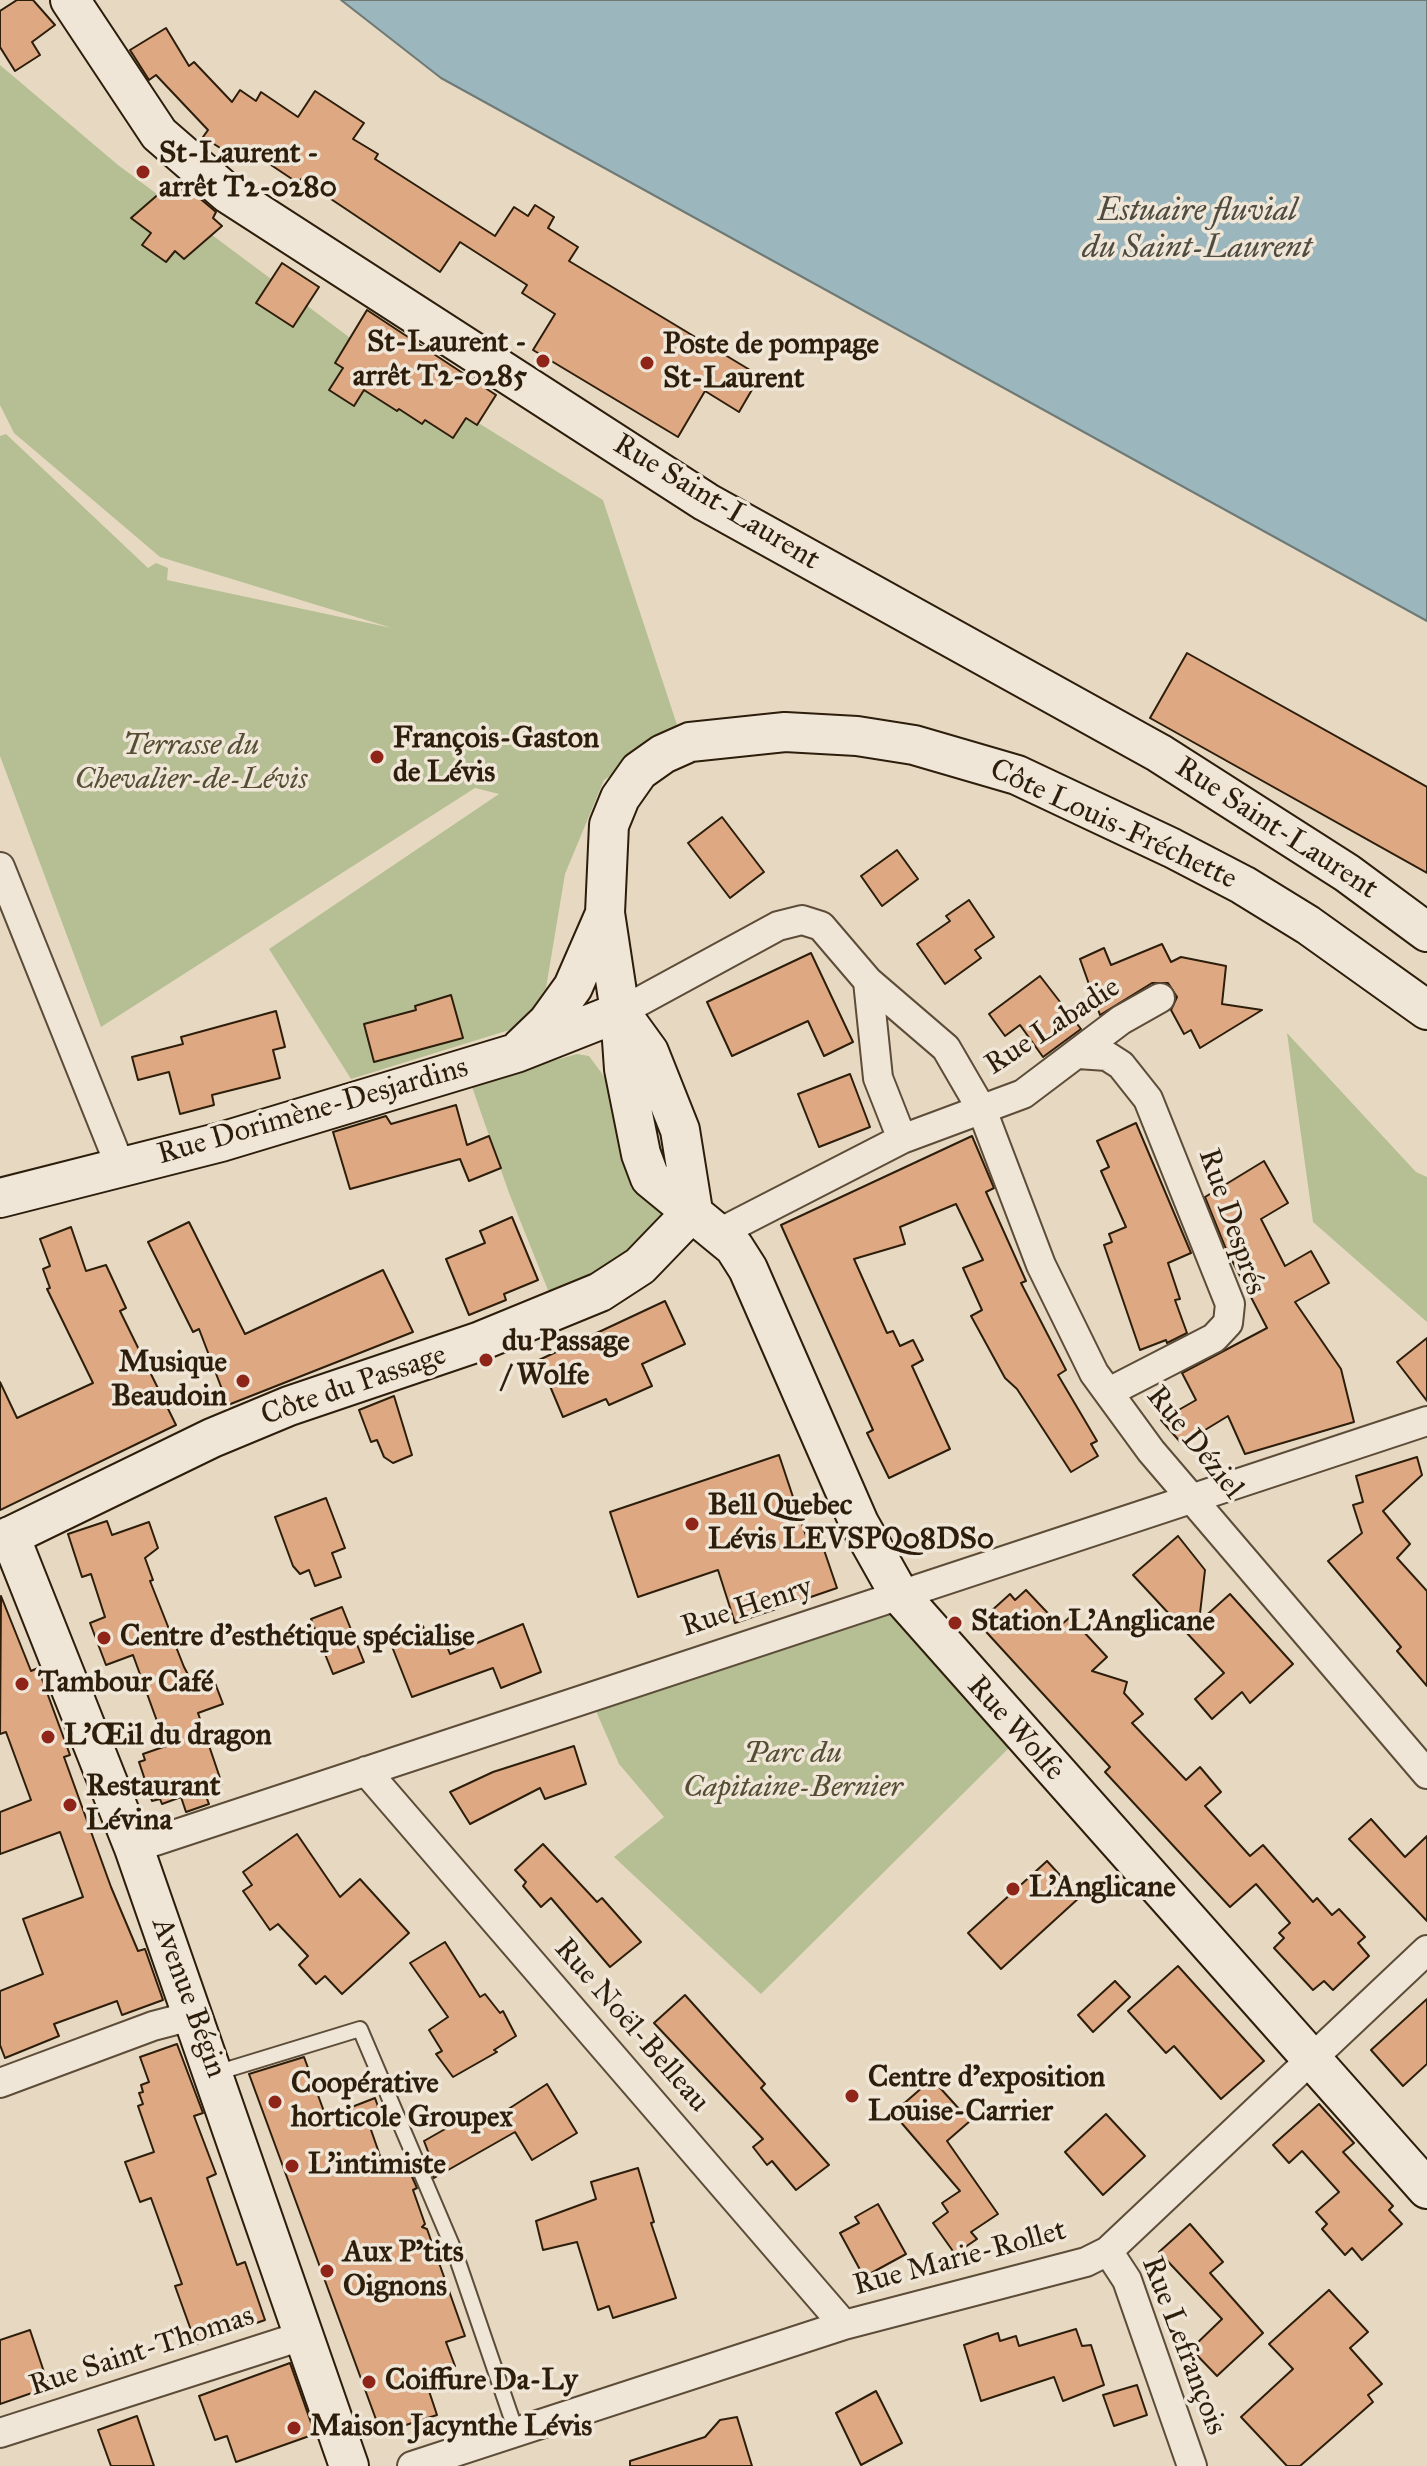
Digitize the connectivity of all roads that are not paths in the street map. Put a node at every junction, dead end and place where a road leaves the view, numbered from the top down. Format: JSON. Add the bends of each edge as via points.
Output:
{"nodes":[{"id":1,"x":70,"y":0,"type":"edge"},
{"id":2,"x":0,"y":867,"type":"edge"},
{"id":3,"x":9,"y":913,"type":"edge"},
{"id":4,"x":605,"y":913,"type":"junction"},
{"id":5,"x":1427,"y":932,"type":"edge"},
{"id":6,"x":868,"y":981,"type":"junction"},
{"id":7,"x":1160,"y":998,"type":"dead end"},
{"id":8,"x":1427,"y":1010,"type":"edge"},
{"id":9,"x":620,"y":1012,"type":"junction"},
{"id":10,"x":516,"y":1053,"type":"junction"},
{"id":11,"x":1078,"y":1054,"type":"junction"},
{"id":12,"x":982,"y":1110,"type":"junction"},
{"id":13,"x":902,"y":1139,"type":"junction"},
{"id":14,"x":121,"y":1168,"type":"junction"},
{"id":15,"x":0,"y":1198,"type":"edge"},
{"id":16,"x":706,"y":1222,"type":"junction"},
{"id":17,"x":1109,"y":1392,"type":"junction"},
{"id":18,"x":1427,"y":1421,"type":"edge"},
{"id":19,"x":1196,"y":1499,"type":"junction"},
{"id":20,"x":5,"y":1538,"type":"edge"},
{"id":21,"x":899,"y":1594,"type":"junction"},
{"id":22,"x":366,"y":1771,"type":"junction"},
{"id":23,"x":1427,"y":1774,"type":"edge"},
{"id":24,"x":134,"y":1848,"type":"junction"},
{"id":25,"x":1427,"y":1950,"type":"edge"},
{"id":26,"x":195,"y":2015,"type":"junction"},
{"id":27,"x":1313,"y":2059,"type":"junction"},
{"id":28,"x":215,"y":2073,"type":"junction"},
{"id":29,"x":0,"y":2083,"type":"edge"},
{"id":30,"x":1427,"y":2189,"type":"edge"},
{"id":31,"x":1108,"y":2251,"type":"junction"},
{"id":32,"x":844,"y":2325,"type":"junction"},
{"id":33,"x":305,"y":2335,"type":"junction"},
{"id":34,"x":0,"y":2433,"type":"edge"},
{"id":35,"x":517,"y":2434,"type":"junction"},
{"id":36,"x":349,"y":2466,"type":"edge"},
{"id":37,"x":412,"y":2466,"type":"edge"},
{"id":38,"x":1192,"y":2466,"type":"edge"}],
"edges":[{"from":1,"to":5,"type":"street","name":"Rue Saint-Laurent","via":[[159,134],[227,193],[706,502],[1159,753],[1347,873]]},
{"from":2,"to":3,"type":"street"},
{"from":3,"to":14,"type":"street"},
{"from":4,"to":8,"type":"street","name":"Côte Louis-Fréchette","via":[[609,825],[639,771],[663,754],[690,742],[727,736],[857,736],[967,758],[1080,803],[1243,885]]},
{"from":4,"to":9,"type":"street","name":"Côte Louis-Fréchette"},
{"from":4,"to":10,"type":"street","via":[[573,987]]},
{"from":6,"to":9,"type":"street","name":"Rue Déziel","via":[[821,926],[802,920],[778,926]]},
{"from":6,"to":12,"type":"street","name":"Rue Déziel","via":[[946,1048]]},
{"from":6,"to":13,"type":"street","via":[[878,1078]]},
{"from":7,"to":11,"type":"street","name":"Rue Labadie"},
{"from":9,"to":10,"type":"street","name":"Rue Dorimène-Desjardins"},
{"from":9,"to":16,"type":"street","name":"Côte Louis-Fréchette","via":[[649,1052],[680,1130]]},
{"from":10,"to":14,"type":"street","name":"Rue Dorimène-Desjardins"},
{"from":11,"to":12,"type":"street","name":"Rue Labadie","via":[[1023,1094]]},
{"from":11,"to":17,"type":"street","name":"Rue Després","via":[[1107,1056],[1121,1065],[1148,1099],[1230,1304],[1228,1323],[1214,1338]]},
{"from":12,"to":13,"type":"street","name":"Côte du Passage"},
{"from":12,"to":17,"type":"street","name":"Rue Déziel","via":[[1041,1265],[1094,1373]]},
{"from":13,"to":16,"type":"street","name":"Côte du Passage"},
{"from":14,"to":15,"type":"street","name":"Rue Dorimène-Desjardins"},
{"from":16,"to":20,"type":"street","name":"Côte du Passage","via":[[600,1292],[478,1342],[225,1432]]},
{"from":16,"to":21,"type":"street","name":"Rue Wolfe","via":[[734,1247],[748,1269],[859,1523]]},
{"from":17,"to":19,"type":"street","name":"Rue Déziel","via":[[1151,1451]]},
{"from":18,"to":19,"type":"street","name":"Rue Henry"},
{"from":19,"to":21,"type":"street","name":"Rue Henry"},
{"from":19,"to":23,"type":"street","name":"Rue Déziel"},
{"from":20,"to":24,"type":"street","name":"Avenue Bégin"},
{"from":21,"to":22,"type":"street","name":"Rue Henry"},
{"from":21,"to":27,"type":"street","name":"Rue Wolfe"},
{"from":22,"to":24,"type":"street","name":"Rue Henry"},
{"from":22,"to":32,"type":"street","name":"Rue Noël-Belleau"},
{"from":24,"to":26,"type":"street","name":"Avenue Bégin"},
{"from":25,"to":27,"type":"street","name":"Rue Marie-Rollet"},
{"from":26,"to":28,"type":"street","name":"Avenue Bégin"},
{"from":26,"to":29,"type":"street"},
{"from":27,"to":30,"type":"street","name":"Rue Wolfe"},
{"from":27,"to":31,"type":"street","name":"Rue Marie-Rollet"},
{"from":28,"to":33,"type":"street","name":"Avenue Bégin"},
{"from":28,"to":35,"type":"lane","via":[[360,2029],[454,2250]]},
{"from":31,"to":32,"type":"street","name":"Rue Marie-Rollet","via":[[1086,2262]]},
{"from":31,"to":38,"type":"street","name":"Rue Lefrançois","via":[[1127,2280]]},
{"from":32,"to":35,"type":"street","name":"Rue Marie-Rollet"},
{"from":33,"to":34,"type":"street","name":"Rue Saint-Thomas"},
{"from":33,"to":36,"type":"street","name":"Avenue Bégin"},
{"from":35,"to":37,"type":"street","name":"Rue Marie-Rollet"}]}
